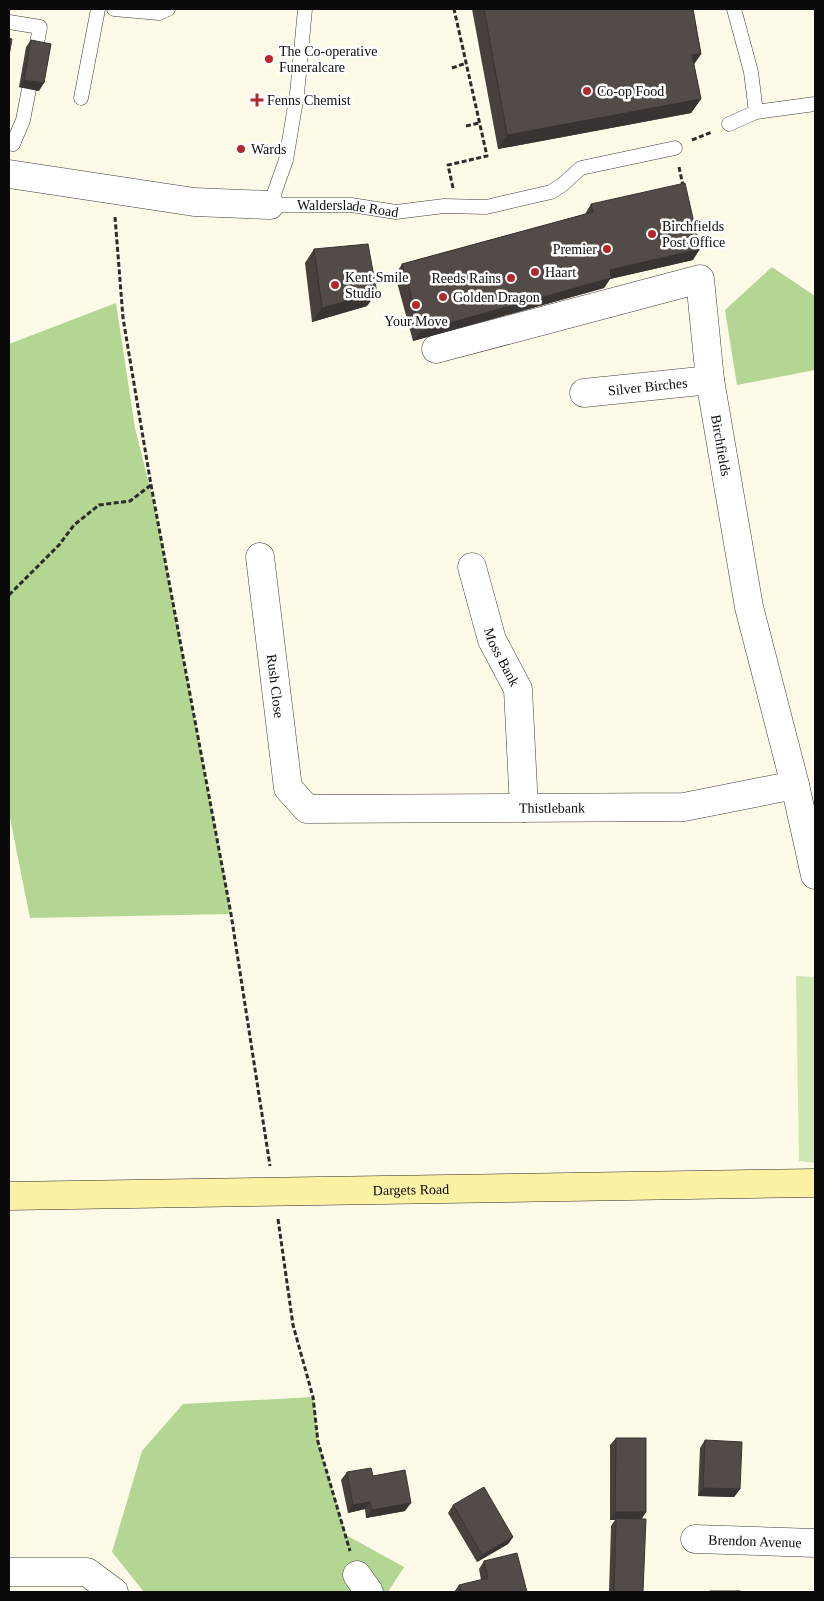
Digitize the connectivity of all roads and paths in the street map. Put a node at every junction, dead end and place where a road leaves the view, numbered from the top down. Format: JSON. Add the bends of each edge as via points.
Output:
{"nodes":[{"id":1,"x":98,"y":9,"type":"edge"},
{"id":2,"x":114,"y":9,"type":"edge"},
{"id":3,"x":168,"y":9,"type":"edge"},
{"id":4,"x":305,"y":9,"type":"edge"},
{"id":5,"x":454,"y":9,"type":"edge"},
{"id":6,"x":734,"y":9,"type":"edge"},
{"id":7,"x":9,"y":22,"type":"edge"},
{"id":8,"x":36,"y":49,"type":"edge"},
{"id":9,"x":466,"y":63,"type":"junction"},
{"id":10,"x":452,"y":68,"type":"dead end"},
{"id":11,"x":29,"y":89,"type":"edge"},
{"id":12,"x":81,"y":98,"type":"dead end"},
{"id":13,"x":815,"y":104,"type":"edge"},
{"id":14,"x":756,"y":112,"type":"junction"},
{"id":15,"x":479,"y":123,"type":"junction"},
{"id":16,"x":729,"y":124,"type":"joint"},
{"id":17,"x":466,"y":126,"type":"dead end"},
{"id":18,"x":11,"y":139,"type":"edge"},
{"id":19,"x":675,"y":148,"type":"junction"},
{"id":20,"x":9,"y":168,"type":"edge"},
{"id":21,"x":9,"y":174,"type":"edge"},
{"id":22,"x":113,"y":190,"type":"junction"},
{"id":23,"x":685,"y":193,"type":"edge"},
{"id":24,"x":270,"y":205,"type":"junction"},
{"id":25,"x":456,"y":206,"type":"junction"},
{"id":26,"x":436,"y":349,"type":"dead end"},
{"id":27,"x":710,"y":380,"type":"junction"},
{"id":28,"x":584,"y":393,"type":"dead end"},
{"id":29,"x":151,"y":485,"type":"junction"},
{"id":30,"x":260,"y":557,"type":"dead end"},
{"id":31,"x":472,"y":567,"type":"dead end"},
{"id":32,"x":9,"y":595,"type":"edge"},
{"id":33,"x":795,"y":785,"type":"junction"},
{"id":34,"x":524,"y":808,"type":"junction"},
{"id":35,"x":307,"y":809,"type":"joint"},
{"id":36,"x":815,"y":876,"type":"edge"},
{"id":37,"x":815,"y":1183,"type":"edge"},
{"id":38,"x":274,"y":1190,"type":"junction"},
{"id":39,"x":9,"y":1196,"type":"edge"},
{"id":40,"x":695,"y":1539,"type":"dead end"},
{"id":41,"x":815,"y":1544,"type":"edge"},
{"id":42,"x":9,"y":1572,"type":"edge"},
{"id":43,"x":87,"y":1582,"type":"edge"},
{"id":44,"x":363,"y":1584,"type":"edge"},
{"id":45,"x":114,"y":1592,"type":"edge"}],
"edges":[{"from":1,"to":12,"type":"lane"},
{"from":2,"to":3,"type":"lane","via":[[160,13]]},
{"from":4,"to":24,"type":"lane","via":[[286,160]]},
{"from":5,"to":9,"type":"path"},
{"from":6,"to":14,"type":"lane","via":[[751,72]]},
{"from":7,"to":8,"type":"lane","via":[[40,27]]},
{"from":9,"to":10,"type":"path"},
{"from":9,"to":15,"type":"path"},
{"from":11,"to":18,"type":"lane","via":[[24,120]]},
{"from":13,"to":14,"type":"lane"},
{"from":14,"to":16,"type":"lane"},
{"from":15,"to":17,"type":"path"},
{"from":15,"to":25,"type":"path","via":[[487,156],[448,165]]},
{"from":16,"to":19,"type":"path"},
{"from":18,"to":20,"type":"lane"},
{"from":19,"to":23,"type":"path"},
{"from":19,"to":25,"type":"lane","name":"Walderslade Road","via":[[581,168],[551,192],[486,206]]},
{"from":21,"to":22,"type":"street","name":"Walderslade Road"},
{"from":22,"to":24,"type":"street","name":"Walderslade Road","via":[[194,202]]},
{"from":22,"to":29,"type":"path","via":[[123,318]]},
{"from":24,"to":25,"type":"lane","name":"Walderslade Road","via":[[351,204],[396,212]]},
{"from":26,"to":27,"type":"street","name":"Birchfields","via":[[700,279]]},
{"from":27,"to":28,"type":"street","name":"Silver Birches"},
{"from":27,"to":33,"type":"street","name":"Birchfields","via":[[749,607]]},
{"from":29,"to":32,"type":"path","via":[[130,501],[99,505],[74,525],[60,544]]},
{"from":29,"to":38,"type":"path","via":[[231,914]]},
{"from":30,"to":35,"type":"street","name":"Rush Close","via":[[288,788]]},
{"from":31,"to":34,"type":"street","name":"Moss Bank","via":[[492,640],[518,689]]},
{"from":33,"to":34,"type":"street","name":"Thistlebank","via":[[684,807]]},
{"from":33,"to":36,"type":"street","name":"Birchfields"},
{"from":34,"to":35,"type":"street","name":"Thistlebank"},
{"from":37,"to":38,"type":"street","name":"Dargets Road"},
{"from":38,"to":39,"type":"street","name":"Dargets Road"},
{"from":38,"to":44,"type":"path","via":[[293,1325],[313,1397],[318,1442]]},
{"from":40,"to":41,"type":"street","name":"Brendon Avenue"},
{"from":42,"to":43,"type":"street"},
{"from":43,"to":45,"type":"street"}]}
